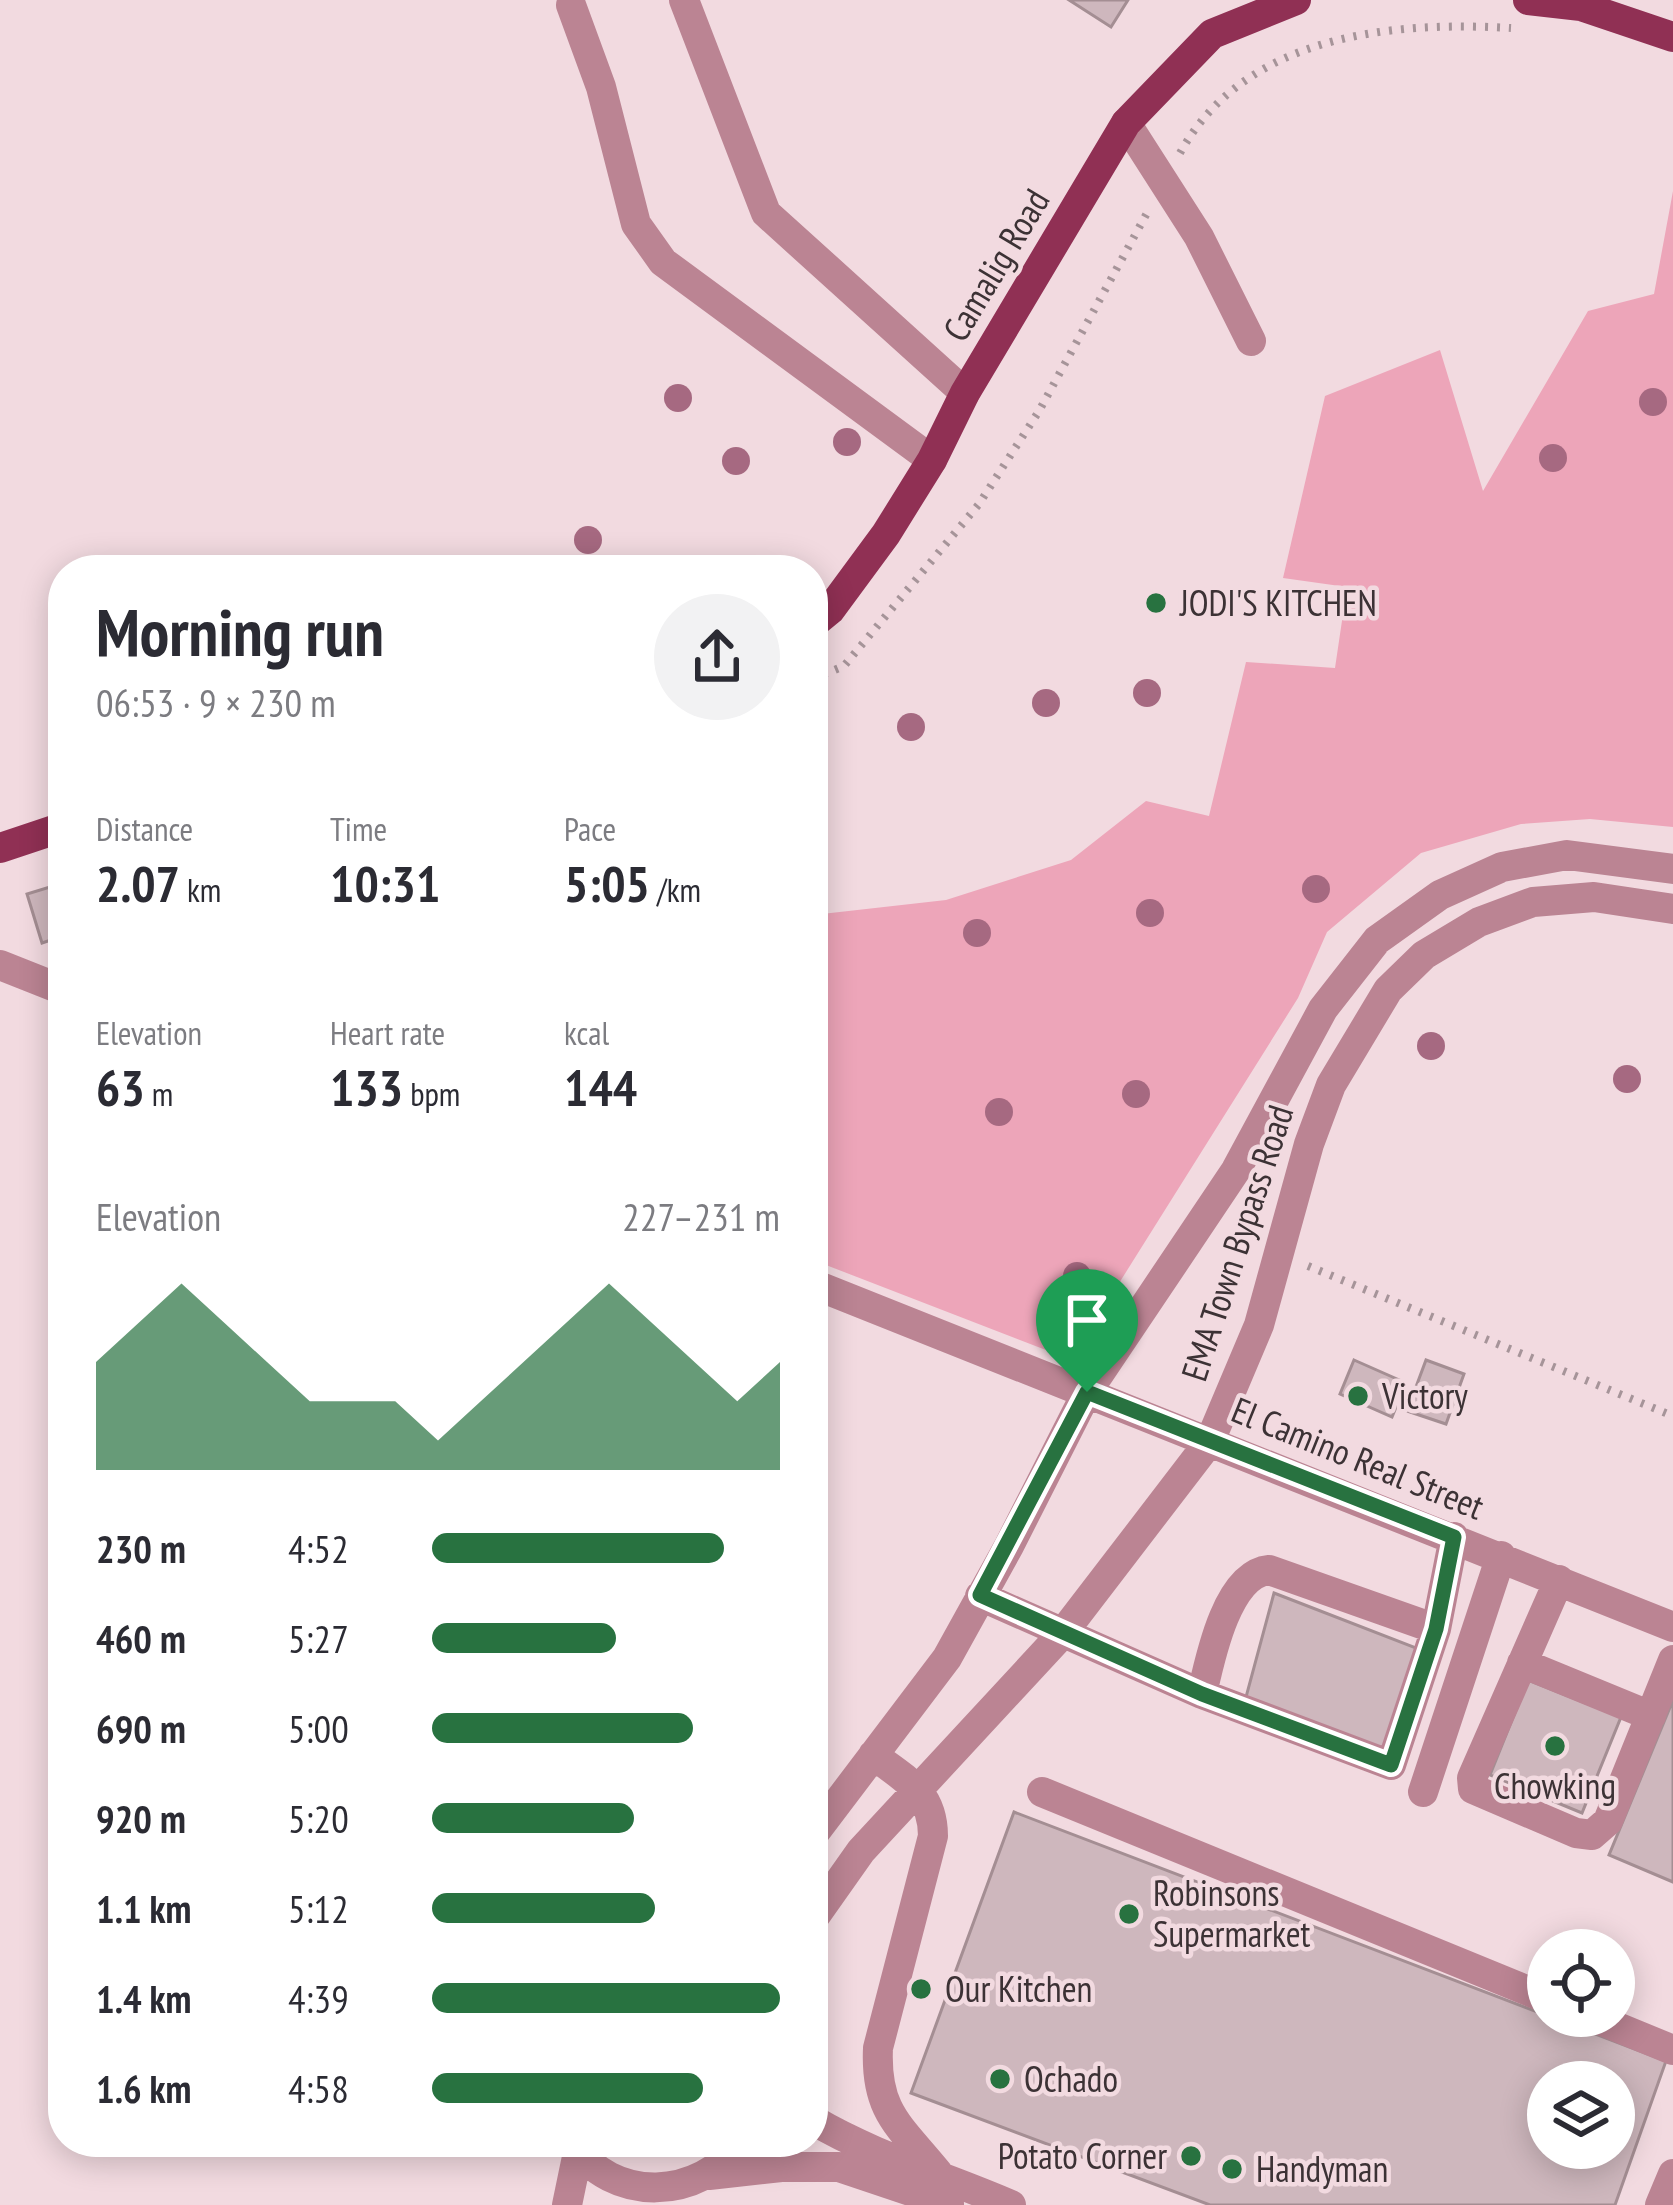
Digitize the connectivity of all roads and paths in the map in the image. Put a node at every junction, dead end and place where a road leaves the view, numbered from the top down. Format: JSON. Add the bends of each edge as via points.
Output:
{"nodes":[{"id":1,"x":684,"y":0,"type":"edge"},
{"id":2,"x":1296,"y":0,"type":"edge"},
{"id":3,"x":1528,"y":0,"type":"edge"},
{"id":4,"x":571,"y":5,"type":"dead end"},
{"id":5,"x":1673,"y":37,"type":"edge"},
{"id":6,"x":1126,"y":124,"type":"junction"},
{"id":7,"x":1251,"y":340,"type":"dead end"},
{"id":8,"x":965,"y":393,"type":"junction"},
{"id":9,"x":932,"y":460,"type":"junction"},
{"id":10,"x":828,"y":612,"type":"edge"},
{"id":11,"x":48,"y":832,"type":"edge"},
{"id":12,"x":0,"y":848,"type":"edge"},
{"id":13,"x":1673,"y":869,"type":"edge"},
{"id":14,"x":1673,"y":909,"type":"edge"},
{"id":15,"x":0,"y":965,"type":"edge"},
{"id":16,"x":48,"y":984,"type":"edge"},
{"id":17,"x":1279,"y":1254,"type":"junction"},
{"id":18,"x":828,"y":1290,"type":"edge"},
{"id":19,"x":1087,"y":1392,"type":"junction"},
{"id":20,"x":1673,"y":1416,"type":"edge"},
{"id":21,"x":1210,"y":1441,"type":"junction"},
{"id":22,"x":1454,"y":1537,"type":"junction"},
{"id":23,"x":1501,"y":1556,"type":"junction"},
{"id":24,"x":1559,"y":1580,"type":"junction"},
{"id":25,"x":980,"y":1595,"type":"junction"},
{"id":26,"x":1673,"y":1627,"type":"edge"},
{"id":27,"x":1436,"y":1629,"type":"junction"},
{"id":28,"x":1062,"y":1634,"type":"junction"},
{"id":29,"x":1673,"y":1660,"type":"edge"},
{"id":30,"x":1522,"y":1663,"type":"junction"},
{"id":31,"x":1202,"y":1694,"type":"junction"},
{"id":32,"x":1651,"y":1717,"type":"junction"},
{"id":33,"x":873,"y":1755,"type":"junction"},
{"id":34,"x":918,"y":1789,"type":"junction"},
{"id":35,"x":1042,"y":1792,"type":"dead end"},
{"id":36,"x":1423,"y":1792,"type":"dead end"},
{"id":37,"x":828,"y":1814,"type":"edge"},
{"id":38,"x":828,"y":1898,"type":"edge"},
{"id":39,"x":1527,"y":1990,"type":"edge"},
{"id":40,"x":1635,"y":2034,"type":"edge"},
{"id":41,"x":1673,"y":2050,"type":"edge"},
{"id":42,"x":828,"y":2128,"type":"edge"},
{"id":43,"x":574,"y":2157,"type":"edge"},
{"id":44,"x":587,"y":2157,"type":"edge"},
{"id":45,"x":731,"y":2157,"type":"edge"},
{"id":46,"x":1673,"y":2174,"type":"edge"},
{"id":47,"x":709,"y":2176,"type":"junction"},
{"id":48,"x":940,"y":2192,"type":"edge"},
{"id":49,"x":657,"y":2198,"type":"edge"},
{"id":50,"x":567,"y":2205,"type":"edge"},
{"id":51,"x":1011,"y":2205,"type":"edge"},
{"id":52,"x":1660,"y":2205,"type":"edge"}],
"edges":[{"from":1,"to":8,"type":"street","via":[[766,213]]},
{"from":2,"to":6,"type":"main road","name":"Camalig Road","via":[[1212,34]]},
{"from":3,"to":5,"type":"main road","via":[[1581,6]]},
{"from":4,"to":9,"type":"street","via":[[602,87],[636,224],[663,262]]},
{"from":6,"to":7,"type":"street","via":[[1199,237]]},
{"from":6,"to":8,"type":"main road","name":"Camalig Road"},
{"from":8,"to":9,"type":"main road","name":"Camalig Road"},
{"from":9,"to":10,"type":"main road","name":"Camalig Road"},
{"from":11,"to":12,"type":"main road"},
{"from":13,"to":19,"type":"street","name":"EMA Town Bypass Road","via":[[1567,856],[1502,867],[1440,895],[1377,940],[1323,1010],[1236,1170]]},
{"from":14,"to":17,"type":"street","name":"EMA Town Bypass Road","via":[[1594,897],[1533,902],[1424,955],[1388,989],[1331,1085]]},
{"from":15,"to":16,"type":"street"},
{"from":17,"to":20,"type":"path"},
{"from":17,"to":21,"type":"street","name":"EMA Town Bypass Road"},
{"from":18,"to":19,"type":"street","name":"El Camino Real Street"},
{"from":19,"to":21,"type":"street","name":"El Camino Real Street"},
{"from":19,"to":25,"type":"street","name":"EMA Town Bypass Road"},
{"from":21,"to":22,"type":"street","name":"El Camino Real Street"},
{"from":21,"to":28,"type":"street","name":"EMA Town Bypass Road"},
{"from":22,"to":23,"type":"street","name":"El Camino Real Street"},
{"from":22,"to":27,"type":"street"},
{"from":23,"to":24,"type":"street","name":"El Camino Real Street"},
{"from":23,"to":36,"type":"street"},
{"from":24,"to":26,"type":"street","name":"El Camino Real Street"},
{"from":24,"to":30,"type":"street"},
{"from":25,"to":28,"type":"street"},
{"from":25,"to":33,"type":"street","name":"EMA Town Bypass Road","via":[[946,1658]]},
{"from":27,"to":31,"type":"street","via":[[1269,1570],[1254,1572],[1236,1590]]},
{"from":27,"to":31,"type":"street","via":[[1391,1765]]},
{"from":28,"to":31,"type":"street"},
{"from":28,"to":34,"type":"street","name":"EMA Town Bypass Road"},
{"from":29,"to":32,"type":"street"},
{"from":30,"to":32,"type":"street"},
{"from":30,"to":32,"type":"street","via":[[1473,1790],[1592,1835],[1609,1821]]},
{"from":33,"to":34,"type":"street"},
{"from":33,"to":37,"type":"street","name":"EMA Town Bypass Road"},
{"from":34,"to":38,"type":"street","name":"EMA Town Bypass Road"},
{"from":34,"to":48,"type":"street","via":[[933,1814],[933,1836],[877,2079],[884,2107]]},
{"from":35,"to":39,"type":"street"},
{"from":40,"to":41,"type":"street"},
{"from":42,"to":48,"type":"street"},
{"from":43,"to":50,"type":"street"},
{"from":44,"to":49,"type":"street","via":[[616,2181]]},
{"from":45,"to":47,"type":"street"},
{"from":46,"to":52,"type":"street"},
{"from":47,"to":48,"type":"street","via":[[839,2167]]},
{"from":47,"to":49,"type":"street"},
{"from":48,"to":51,"type":"street"}]}
